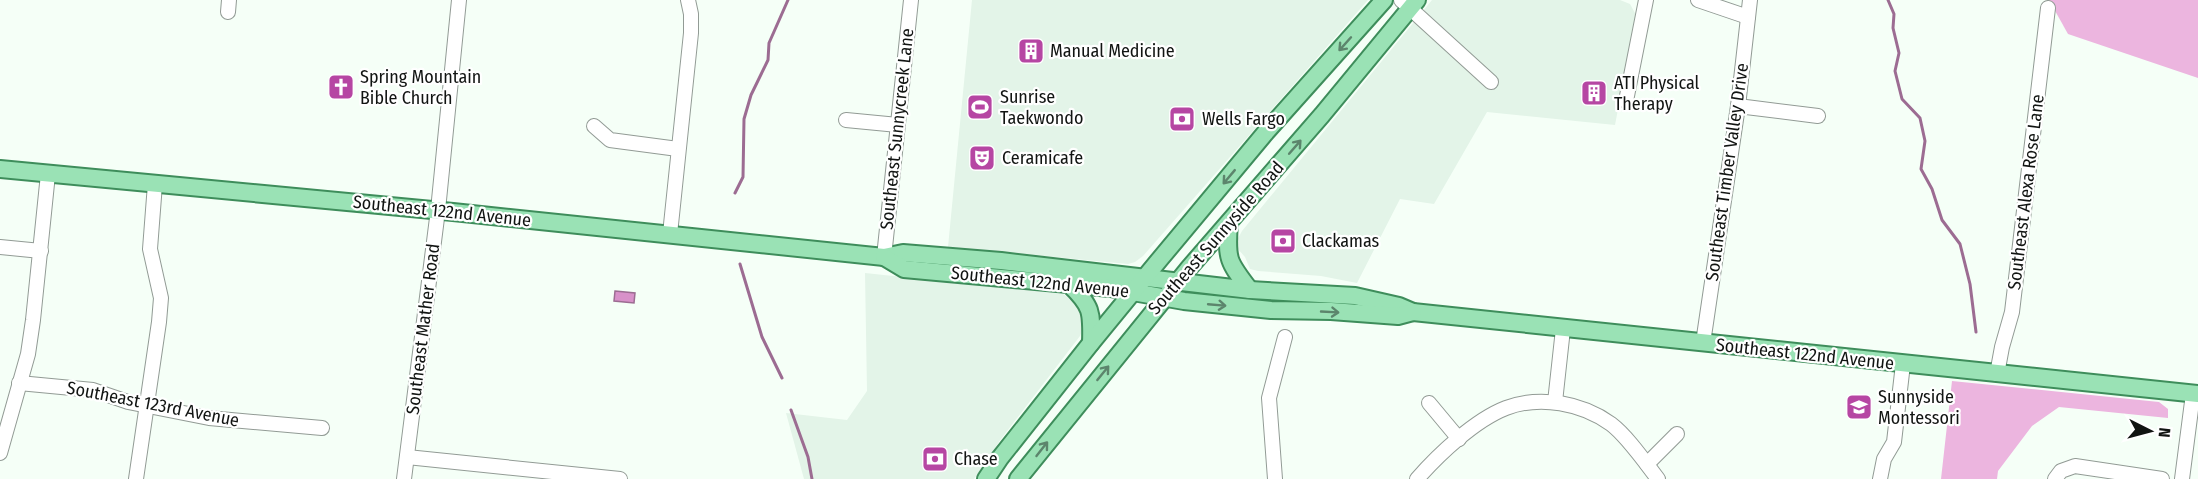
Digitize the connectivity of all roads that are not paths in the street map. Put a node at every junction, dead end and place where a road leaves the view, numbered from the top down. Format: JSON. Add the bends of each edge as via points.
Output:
{"nodes":[{"id":1,"x":459,"y":0,"type":"edge"},
{"id":2,"x":688,"y":0,"type":"edge"},
{"id":3,"x":911,"y":0,"type":"edge"},
{"id":4,"x":1384,"y":0,"type":"edge"},
{"id":5,"x":1698,"y":0,"type":"edge"},
{"id":6,"x":1750,"y":0,"type":"edge"},
{"id":7,"x":1643,"y":1,"type":"edge"},
{"id":8,"x":1409,"y":3,"type":"edge"},
{"id":9,"x":2048,"y":8,"type":"dead end"},
{"id":10,"x":1748,"y":17,"type":"junction"},
{"id":11,"x":1491,"y":82,"type":"dead end"},
{"id":12,"x":1626,"y":101,"type":"dead end"},
{"id":13,"x":1738,"y":106,"type":"junction"},
{"id":14,"x":1818,"y":116,"type":"dead end"},
{"id":15,"x":846,"y":120,"type":"dead end"},
{"id":16,"x":898,"y":125,"type":"junction"},
{"id":17,"x":594,"y":126,"type":"dead end"},
{"id":18,"x":678,"y":149,"type":"junction"},
{"id":19,"x":0,"y":169,"type":"edge"},
{"id":20,"x":48,"y":174,"type":"junction"},
{"id":21,"x":155,"y":184,"type":"junction"},
{"id":22,"x":438,"y":210,"type":"junction"},
{"id":23,"x":1229,"y":223,"type":"junction"},
{"id":24,"x":670,"y":234,"type":"junction"},
{"id":25,"x":0,"y":247,"type":"edge"},
{"id":26,"x":41,"y":251,"type":"junction"},
{"id":27,"x":884,"y":257,"type":"junction"},
{"id":28,"x":1000,"y":261,"type":"junction"},
{"id":29,"x":950,"y":272,"type":"junction"},
{"id":30,"x":1145,"y":278,"type":"junction"},
{"id":31,"x":1177,"y":282,"type":"junction"},
{"id":32,"x":1069,"y":284,"type":"junction"},
{"id":33,"x":1250,"y":290,"type":"junction"},
{"id":34,"x":1133,"y":292,"type":"junction"},
{"id":35,"x":1164,"y":298,"type":"junction"},
{"id":36,"x":1413,"y":312,"type":"junction"},
{"id":37,"x":1563,"y":329,"type":"junction"},
{"id":38,"x":1285,"y":337,"type":"dead end"},
{"id":39,"x":1091,"y":343,"type":"junction"},
{"id":40,"x":1703,"y":343,"type":"junction"},
{"id":41,"x":1903,"y":364,"type":"junction"},
{"id":42,"x":1997,"y":374,"type":"junction"},
{"id":43,"x":19,"y":383,"type":"junction"},
{"id":44,"x":2195,"y":394,"type":"edge"},
{"id":45,"x":1555,"y":402,"type":"junction"},
{"id":46,"x":1429,"y":403,"type":"dead end"},
{"id":47,"x":147,"y":406,"type":"junction"},
{"id":48,"x":322,"y":428,"type":"dead end"},
{"id":49,"x":1677,"y":434,"type":"dead end"},
{"id":50,"x":1459,"y":439,"type":"junction"},
{"id":51,"x":0,"y":453,"type":"edge"},
{"id":52,"x":406,"y":457,"type":"junction"},
{"id":53,"x":1000,"y":458,"type":"junction"},
{"id":54,"x":1647,"y":464,"type":"junction"},
{"id":55,"x":2092,"y":474,"type":"edge"},
{"id":56,"x":136,"y":479,"type":"edge"},
{"id":57,"x":404,"y":479,"type":"edge"},
{"id":58,"x":620,"y":479,"type":"edge"},
{"id":59,"x":986,"y":479,"type":"edge"},
{"id":60,"x":1003,"y":479,"type":"edge"},
{"id":61,"x":1018,"y":479,"type":"edge"},
{"id":62,"x":1275,"y":479,"type":"edge"},
{"id":63,"x":1417,"y":479,"type":"edge"},
{"id":64,"x":1658,"y":479,"type":"edge"},
{"id":65,"x":1880,"y":479,"type":"edge"},
{"id":66,"x":2055,"y":479,"type":"edge"},
{"id":67,"x":2162,"y":479,"type":"edge"},
{"id":68,"x":2182,"y":479,"type":"edge"}],
"edges":[{"from":1,"to":22,"type":"street","name":"Southeast Mather Road"},
{"from":2,"to":18,"type":"street","via":[[691,33]]},
{"from":3,"to":16,"type":"street","name":"Southeast Sunnycreek Lane"},
{"from":4,"to":30,"type":"main road","name":"Southeast Sunnyside Road","one_way":true,"via":[[1266,132]]},
{"from":5,"to":10,"type":"street"},
{"from":6,"to":10,"type":"street","name":"Southeast Timber Valley Drive"},
{"from":7,"to":12,"type":"street"},
{"from":8,"to":11,"type":"street"},
{"from":23,"to":8,"type":"main road","name":"Southeast Sunnyside Road","one_way":true,"via":[[1322,115]]},
{"from":9,"to":42,"type":"street","name":"Southeast Alexa Rose Lane","via":[[2012,312]]},
{"from":10,"to":13,"type":"street","name":"Southeast Timber Valley Drive"},
{"from":13,"to":14,"type":"street"},
{"from":13,"to":40,"type":"street","name":"Southeast Timber Valley Drive"},
{"from":15,"to":16,"type":"street"},
{"from":16,"to":27,"type":"street","name":"Southeast Sunnycreek Lane"},
{"from":17,"to":18,"type":"street","via":[[610,140]]},
{"from":18,"to":24,"type":"street"},
{"from":19,"to":20,"type":"main road","name":"Southeast 122nd Avenue"},
{"from":20,"to":21,"type":"main road","name":"Southeast 122nd Avenue"},
{"from":20,"to":26,"type":"street"},
{"from":21,"to":22,"type":"main road","name":"Southeast 122nd Avenue"},
{"from":21,"to":47,"type":"street","via":[[150,249],[160,298]]},
{"from":22,"to":24,"type":"main road","name":"Southeast 122nd Avenue"},
{"from":22,"to":52,"type":"street","name":"Southeast Mather Road"},
{"from":23,"to":31,"type":"main road","name":"Southeast Sunnyside Road"},
{"from":23,"to":33,"type":"main road","via":[[1229,260]]},
{"from":24,"to":27,"type":"main road","name":"Southeast 122nd Avenue"},
{"from":25,"to":26,"type":"street"},
{"from":26,"to":43,"type":"street","via":[[28,354]]},
{"from":27,"to":28,"type":"main road","name":"Southeast 122nd Avenue","via":[[903,253]]},
{"from":27,"to":29,"type":"main road","name":"Southeast 122nd Avenue","via":[[904,269]]},
{"from":28,"to":29,"type":"main road","via":[[991,267],[959,265]]},
{"from":28,"to":30,"type":"main road","name":"Southeast 122nd Avenue"},
{"from":29,"to":32,"type":"main road","name":"Southeast 122nd Avenue"},
{"from":30,"to":31,"type":"main road","name":"Southeast 122nd Avenue"},
{"from":30,"to":34,"type":"main road","name":"Southeast Sunnyside Road"},
{"from":31,"to":33,"type":"main road","name":"Southeast 122nd Avenue"},
{"from":31,"to":35,"type":"main road","name":"Southeast Sunnyside Road"},
{"from":32,"to":34,"type":"main road","name":"Southeast 122nd Avenue"},
{"from":32,"to":39,"type":"main road","via":[[1090,308]]},
{"from":33,"to":36,"type":"main road","name":"Southeast 122nd Avenue","via":[[1354,296]]},
{"from":34,"to":35,"type":"main road","name":"Southeast 122nd Avenue"},
{"from":34,"to":39,"type":"main road","name":"Southeast Sunnyside Road"},
{"from":35,"to":36,"type":"main road","name":"Southeast 122nd Avenue","one_way":true,"via":[[1271,310],[1398,316]]},
{"from":61,"to":35,"type":"main road","name":"Southeast Sunnyside Road","one_way":true},
{"from":36,"to":37,"type":"main road","name":"Southeast 122nd Avenue"},
{"from":37,"to":40,"type":"main road","name":"Southeast 122nd Avenue"},
{"from":37,"to":45,"type":"street"},
{"from":38,"to":62,"type":"street","via":[[1269,398]]},
{"from":39,"to":53,"type":"main road","name":"Southeast Sunnyside Road"},
{"from":40,"to":41,"type":"main road","name":"Southeast 122nd Avenue"},
{"from":41,"to":42,"type":"main road","name":"Southeast 122nd Avenue"},
{"from":41,"to":65,"type":"street","via":[[1894,442],[1884,459]]},
{"from":42,"to":44,"type":"main road","name":"Southeast 122nd Avenue"},
{"from":43,"to":47,"type":"street","name":"Southeast 123rd Avenue","via":[[93,390]]},
{"from":43,"to":51,"type":"street"},
{"from":44,"to":68,"type":"street"},
{"from":45,"to":50,"type":"street","via":[[1507,407]]},
{"from":45,"to":54,"type":"street","via":[[1585,409],[1613,425]]},
{"from":46,"to":50,"type":"street"},
{"from":47,"to":48,"type":"street","name":"Southeast 123rd Avenue","via":[[209,418]]},
{"from":47,"to":56,"type":"street"},
{"from":49,"to":54,"type":"street"},
{"from":50,"to":63,"type":"street"},
{"from":52,"to":57,"type":"street","name":"Southeast Mather Road"},
{"from":52,"to":58,"type":"street"},
{"from":53,"to":59,"type":"main road","name":"Southeast Sunnyside Road"},
{"from":53,"to":60,"type":"main road"},
{"from":54,"to":64,"type":"street"},
{"from":55,"to":66,"type":"street","via":[[2075,466],[2061,471]]},
{"from":55,"to":67,"type":"street"}]}
